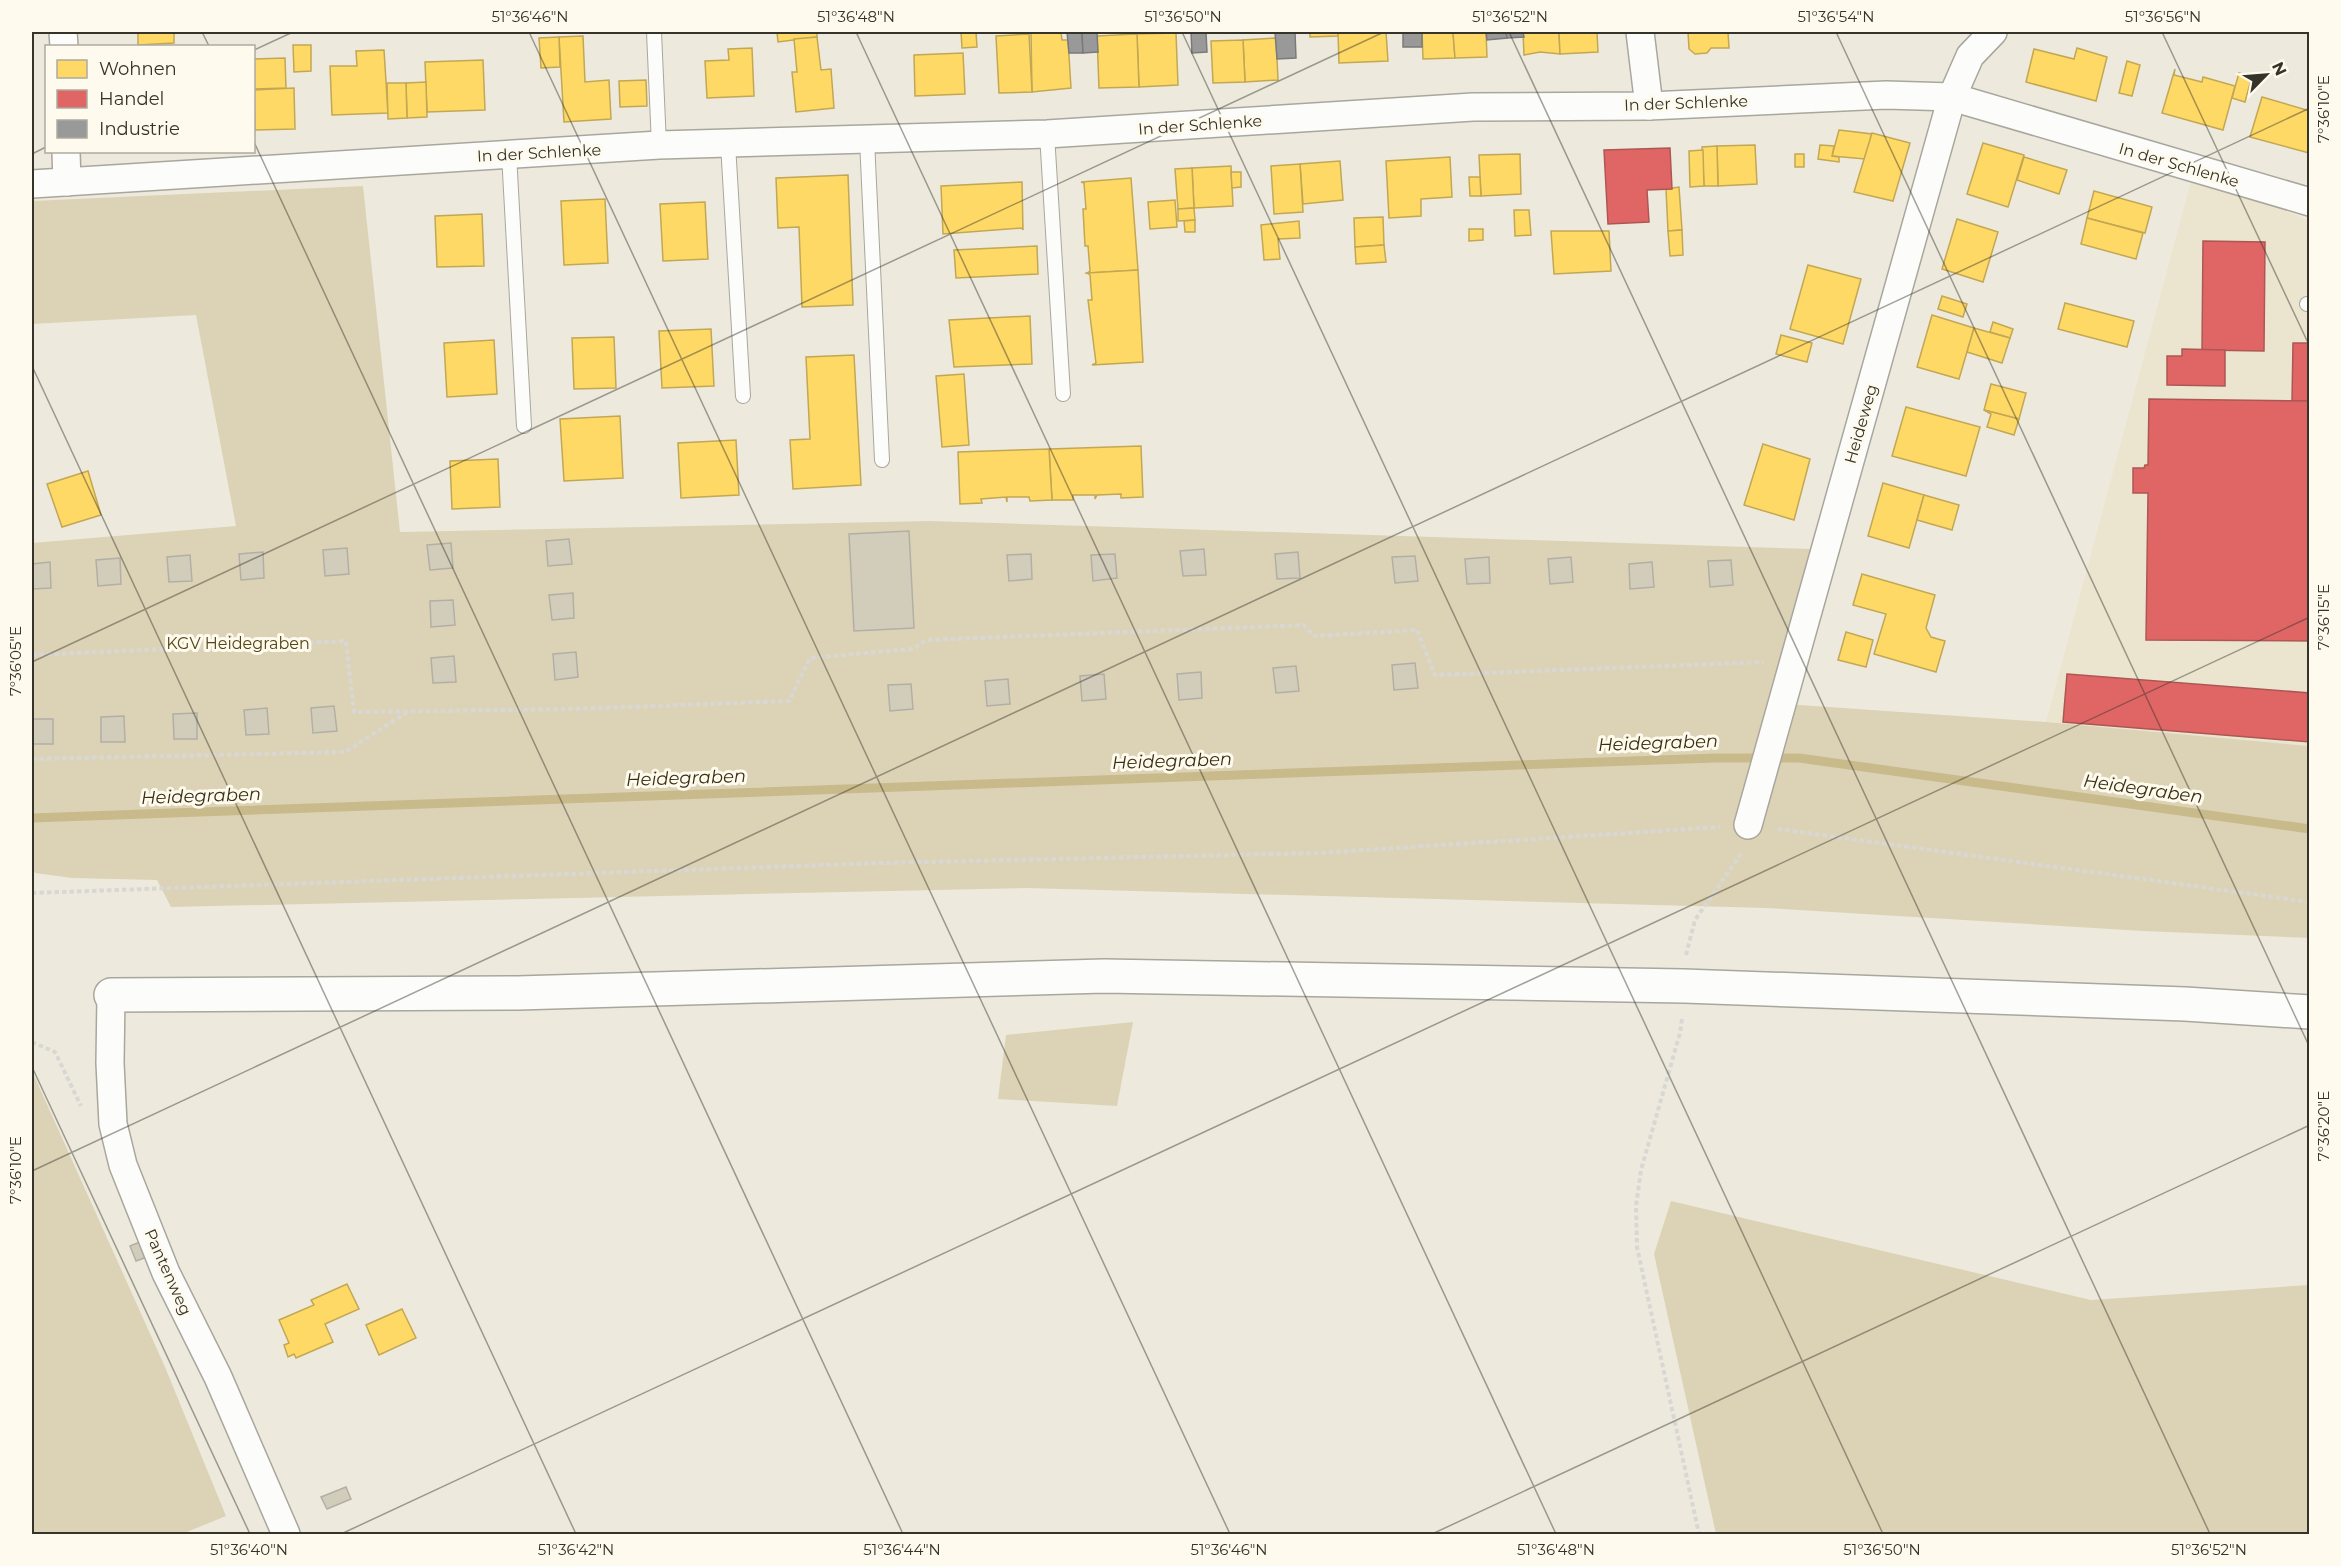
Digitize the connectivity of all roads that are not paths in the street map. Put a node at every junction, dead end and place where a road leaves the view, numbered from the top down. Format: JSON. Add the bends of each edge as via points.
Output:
{"nodes":[{"id":1,"x":654,"y":32,"type":"edge"},
{"id":2,"x":1640,"y":32,"type":"edge"},
{"id":3,"x":1992,"y":32,"type":"edge"},
{"id":4,"x":1952,"y":97,"type":"junction"},
{"id":5,"x":1649,"y":106,"type":"junction"},
{"id":6,"x":1047,"y":134,"type":"junction"},
{"id":7,"x":867,"y":140,"type":"junction"},
{"id":8,"x":728,"y":144,"type":"junction"},
{"id":9,"x":659,"y":145,"type":"junction"},
{"id":10,"x":66,"y":153,"type":"edge"},
{"id":11,"x":509,"y":154,"type":"junction"},
{"id":12,"x":67,"y":182,"type":"junction"},
{"id":13,"x":32,"y":184,"type":"edge"},
{"id":14,"x":2310,"y":202,"type":"edge"},
{"id":15,"x":1063,"y":394,"type":"dead end"},
{"id":16,"x":743,"y":396,"type":"dead end"},
{"id":17,"x":524,"y":426,"type":"dead end"},
{"id":18,"x":882,"y":460,"type":"dead end"},
{"id":19,"x":1748,"y":825,"type":"road end"},
{"id":20,"x":111,"y":995,"type":"joint"},
{"id":21,"x":2310,"y":1012,"type":"edge"},
{"id":22,"x":286,"y":1534,"type":"edge"}],
"edges":[{"from":1,"to":9,"type":"lane"},
{"from":2,"to":5,"type":"street"},
{"from":3,"to":4,"type":"street","name":"Heideweg","via":[[1970,56]]},
{"from":4,"to":5,"type":"street","name":"In der Schlenke","via":[[1886,95]]},
{"from":4,"to":14,"type":"street","name":"In der Schlenke"},
{"from":4,"to":19,"type":"street","name":"Heideweg"},
{"from":5,"to":6,"type":"street","name":"In der Schlenke","via":[[1473,108]]},
{"from":6,"to":7,"type":"street","name":"In der Schlenke"},
{"from":6,"to":15,"type":"lane"},
{"from":7,"to":8,"type":"street","name":"In der Schlenke"},
{"from":7,"to":18,"type":"lane"},
{"from":8,"to":9,"type":"street","name":"In der Schlenke"},
{"from":8,"to":16,"type":"lane"},
{"from":9,"to":11,"type":"street","name":"In der Schlenke"},
{"from":10,"to":12,"type":"street"},
{"from":11,"to":12,"type":"street","name":"In der Schlenke"},
{"from":11,"to":17,"type":"lane"},
{"from":12,"to":13,"type":"street","name":"In der Schlenke"},
{"from":20,"to":21,"type":"main road","via":[[518,993],[1104,976],[1684,986]]},
{"from":20,"to":22,"type":"street","name":"Pantenweg","via":[[113,1124],[123,1165],[166,1273],[218,1377]]}]}
